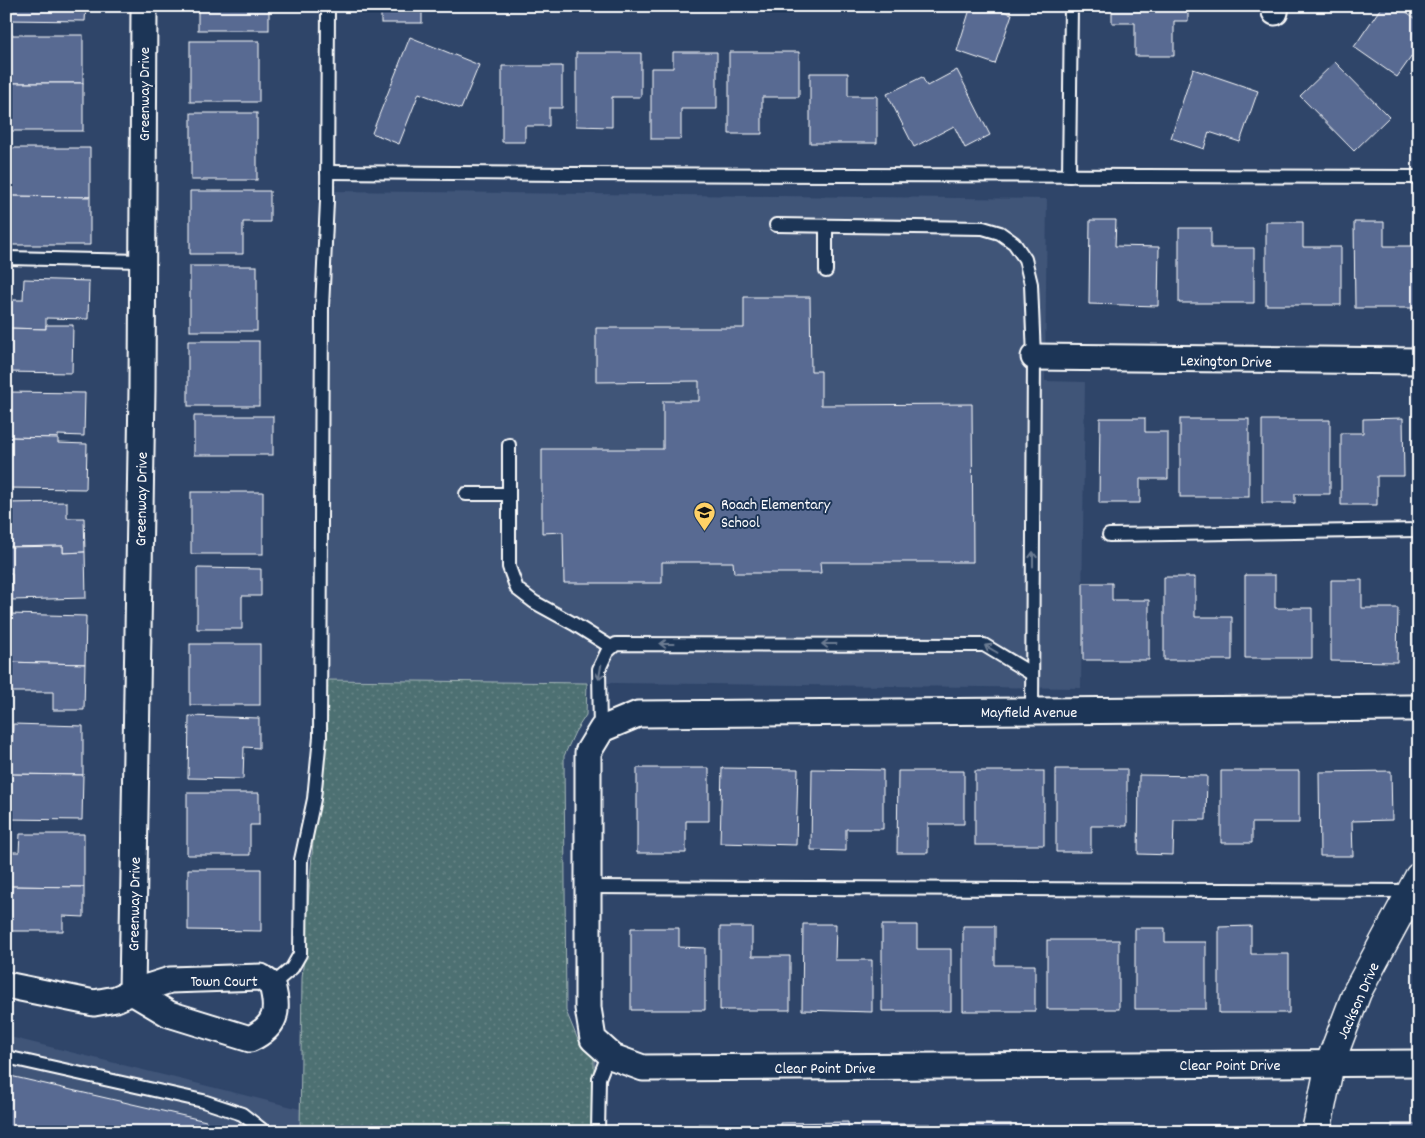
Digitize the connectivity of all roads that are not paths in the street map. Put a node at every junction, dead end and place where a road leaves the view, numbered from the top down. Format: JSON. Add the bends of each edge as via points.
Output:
{"nodes":[{"id":1,"x":144,"y":6,"type":"edge"},
{"id":2,"x":328,"y":6,"type":"edge"},
{"id":3,"x":1071,"y":6,"type":"edge"},
{"id":4,"x":327,"y":172,"type":"junction"},
{"id":5,"x":1069,"y":176,"type":"junction"},
{"id":6,"x":1419,"y":177,"type":"edge"},
{"id":7,"x":776,"y":225,"type":"dead end"},
{"id":8,"x":826,"y":226,"type":"junction"},
{"id":9,"x":6,"y":258,"type":"edge"},
{"id":10,"x":142,"y":261,"type":"junction"},
{"id":11,"x":826,"y":271,"type":"dead end"},
{"id":12,"x":1034,"y":357,"type":"junction"},
{"id":13,"x":1419,"y":360,"type":"edge"},
{"id":14,"x":509,"y":445,"type":"dead end"},
{"id":15,"x":466,"y":494,"type":"dead end"},
{"id":16,"x":509,"y":494,"type":"junction"},
{"id":17,"x":1419,"y":530,"type":"edge"},
{"id":18,"x":1109,"y":535,"type":"dead end"},
{"id":19,"x":611,"y":647,"type":"junction"},
{"id":20,"x":1032,"y":674,"type":"junction"},
{"id":21,"x":1419,"y":708,"type":"edge"},
{"id":22,"x":1032,"y":712,"type":"junction"},
{"id":23,"x":600,"y":732,"type":"junction"},
{"id":24,"x":1416,"y":886,"type":"edge"},
{"id":25,"x":588,"y":887,"type":"junction"},
{"id":26,"x":272,"y":984,"type":"junction"},
{"id":27,"x":6,"y":985,"type":"edge"},
{"id":28,"x":132,"y":992,"type":"junction"},
{"id":29,"x":608,"y":1053,"type":"junction"},
{"id":30,"x":6,"y":1057,"type":"edge"},
{"id":31,"x":1330,"y":1063,"type":"junction"},
{"id":32,"x":1419,"y":1063,"type":"edge"},
{"id":33,"x":265,"y":1132,"type":"edge"},
{"id":34,"x":598,"y":1132,"type":"edge"},
{"id":35,"x":1316,"y":1132,"type":"edge"}],
"edges":[{"from":1,"to":10,"type":"street","name":"Greenway Drive"},
{"from":2,"to":4,"type":"lane"},
{"from":3,"to":5,"type":"lane"},
{"from":4,"to":5,"type":"lane"},
{"from":4,"to":26,"type":"lane","via":[[322,308],[320,737],[314,798],[301,860],[300,954],[292,968]]},
{"from":5,"to":6,"type":"lane"},
{"from":7,"to":8,"type":"lane"},
{"from":8,"to":11,"type":"lane"},
{"from":8,"to":12,"type":"lane","via":[[983,228],[1000,233],[1014,243],[1025,259],[1031,284]]},
{"from":9,"to":10,"type":"lane"},
{"from":10,"to":28,"type":"street","name":"Greenway Drive"},
{"from":12,"to":13,"type":"street","name":"Lexington Drive"},
{"from":20,"to":12,"type":"lane","one_way":true},
{"from":14,"to":16,"type":"lane"},
{"from":15,"to":16,"type":"lane"},
{"from":16,"to":19,"type":"lane","via":[[509,567],[518,589],[534,602]]},
{"from":17,"to":18,"type":"lane"},
{"from":20,"to":19,"type":"lane","one_way":true,"via":[[984,645],[616,644]]},
{"from":19,"to":23,"type":"lane","one_way":true,"via":[[599,669]]},
{"from":20,"to":22,"type":"lane"},
{"from":21,"to":22,"type":"street","name":"Mayfield Avenue"},
{"from":22,"to":23,"type":"street","name":"Mayfield Avenue","via":[[886,710],[638,714],[602,728]]},
{"from":23,"to":25,"type":"street","name":"Clear Point Drive","via":[[588,752]]},
{"from":24,"to":25,"type":"lane"},
{"from":24,"to":31,"type":"street","name":"Jackson Drive","via":[[1357,992]]},
{"from":25,"to":29,"type":"street","name":"Clear Point Drive","via":[[588,1008],[593,1039]]},
{"from":26,"to":28,"type":"street","name":"Town Court","via":[[261,977],[170,980]]},
{"from":26,"to":28,"type":"street","name":"Town Court","via":[[276,1003],[274,1019],[262,1033],[250,1039],[169,1014]]},
{"from":27,"to":28,"type":"street","name":"Town Court","via":[[94,1003]]},
{"from":29,"to":31,"type":"street","name":"Clear Point Drive","via":[[643,1068]]},
{"from":29,"to":34,"type":"lane","via":[[599,1078]]},
{"from":30,"to":33,"type":"lane","via":[[203,1101],[242,1114]]},
{"from":31,"to":32,"type":"street","name":"Clear Point Drive"},
{"from":31,"to":35,"type":"street","name":"Jackson Drive"}]}
